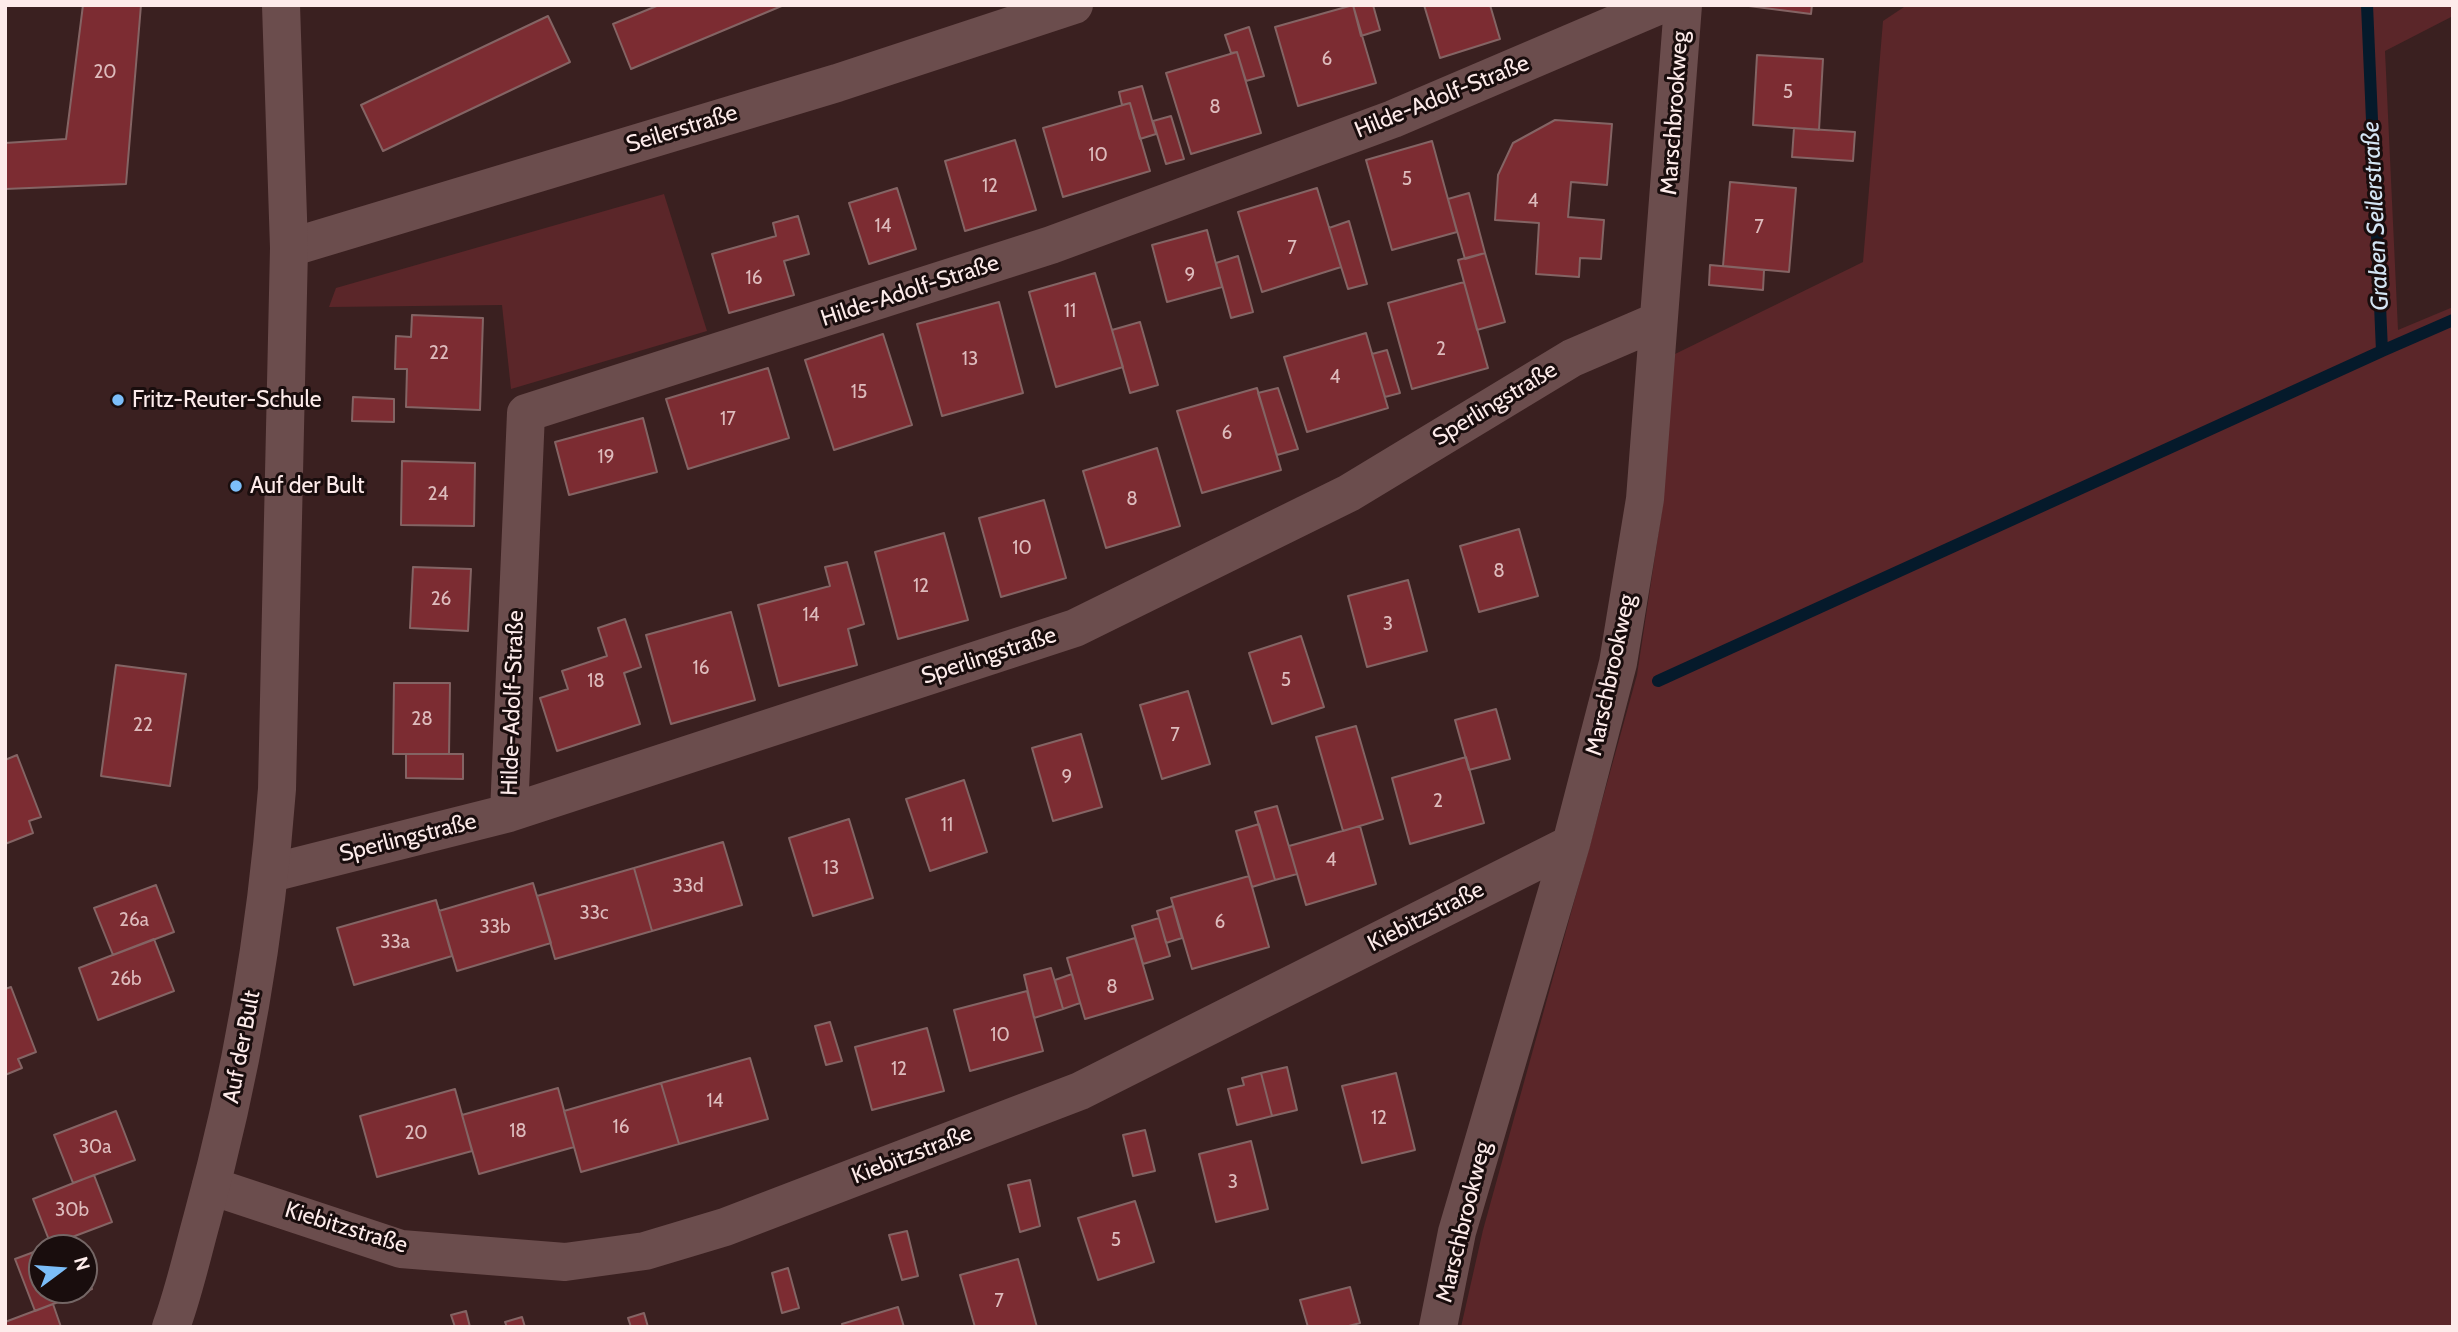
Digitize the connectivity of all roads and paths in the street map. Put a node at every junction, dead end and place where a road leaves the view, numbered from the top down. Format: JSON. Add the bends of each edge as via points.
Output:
{"nodes":[{"id":1,"x":281,"y":5,"type":"edge"},
{"id":2,"x":1074,"y":5,"type":"edge"},
{"id":3,"x":1660,"y":5,"type":"edge"},
{"id":4,"x":1683,"y":5,"type":"edge"},
{"id":5,"x":289,"y":248,"type":"junction"},
{"id":6,"x":1658,"y":321,"type":"junction"},
{"id":7,"x":509,"y":813,"type":"junction"},
{"id":8,"x":1571,"y":844,"type":"junction"},
{"id":9,"x":271,"y":873,"type":"junction"},
{"id":10,"x":211,"y":1185,"type":"junction"},
{"id":11,"x":171,"y":1327,"type":"edge"},
{"id":12,"x":1438,"y":1327,"type":"edge"}],
"edges":[{"from":1,"to":5,"type":"street","name":"Auf der Bult"},
{"from":2,"to":5,"type":"street","name":"Seilerstraße","via":[[837,83]]},
{"from":3,"to":7,"type":"street","name":"Hilde-Adolf-Straße","via":[[1393,119],[1051,245],[526,413]]},
{"from":4,"to":6,"type":"street","name":"Marschbrookweg"},
{"from":5,"to":9,"type":"street","name":"Auf der Bult","via":[[277,789]]},
{"from":6,"to":7,"type":"street","name":"Sperlingstraße","via":[[1572,358],[1349,493],[1075,628]]},
{"from":6,"to":8,"type":"street","name":"Marschbrookweg","via":[[1646,499],[1618,663]]},
{"from":7,"to":9,"type":"street","name":"Sperlingstraße"},
{"from":8,"to":10,"type":"street","name":"Kiebitzstraße","via":[[1080,1091],[725,1227],[645,1251],[565,1262],[401,1249]]},
{"from":8,"to":12,"type":"street","name":"Marschbrookweg","via":[[1457,1232]]},
{"from":9,"to":10,"type":"street","name":"Auf der Bult","via":[[251,1007]]},
{"from":10,"to":11,"type":"street","name":"Auf der Bult"}]}
